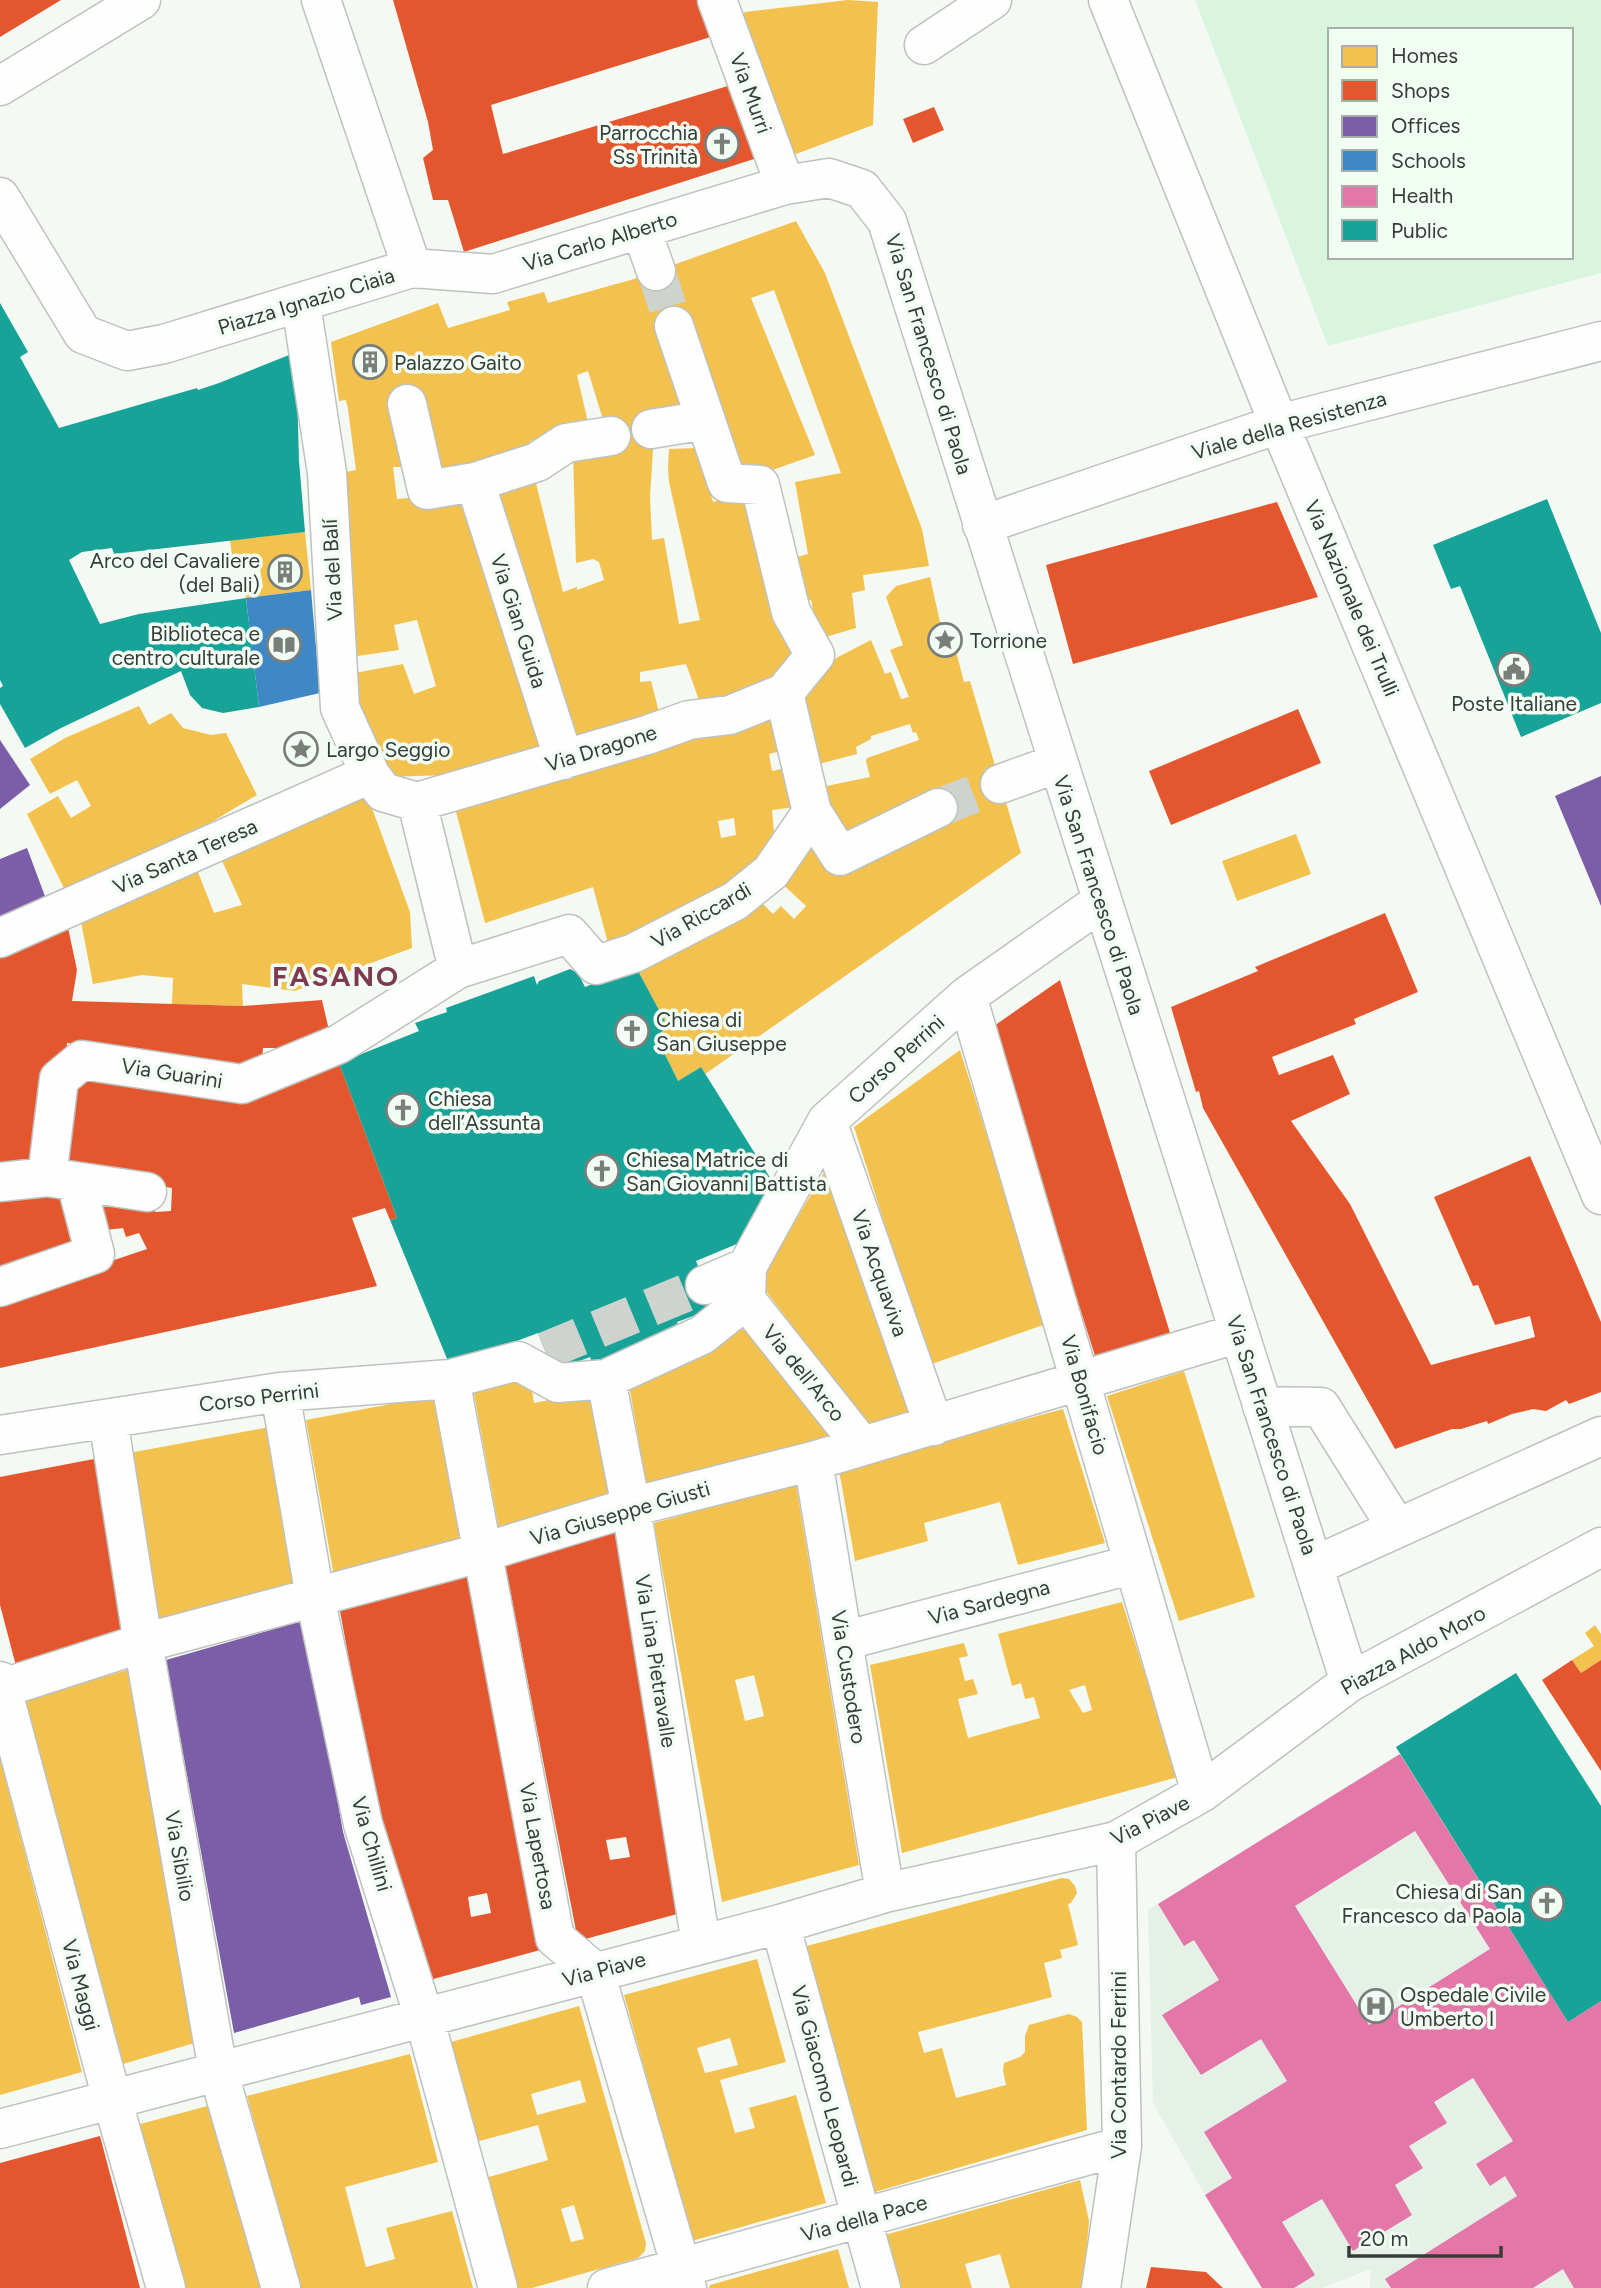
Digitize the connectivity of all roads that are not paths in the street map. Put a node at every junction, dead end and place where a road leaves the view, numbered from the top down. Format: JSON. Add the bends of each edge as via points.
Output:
{"nodes":[{"id":1,"x":141,"y":0,"type":"edge"},
{"id":2,"x":321,"y":0,"type":"edge"},
{"id":3,"x":717,"y":0,"type":"edge"},
{"id":4,"x":992,"y":0,"type":"edge"},
{"id":5,"x":1108,"y":0,"type":"edge"},
{"id":6,"x":925,"y":45,"type":"dead end"},
{"id":7,"x":0,"y":86,"type":"edge"},
{"id":8,"x":785,"y":185,"type":"junction"},
{"id":9,"x":0,"y":197,"type":"edge"},
{"id":10,"x":641,"y":229,"type":"junction"},
{"id":11,"x":412,"y":268,"type":"junction"},
{"id":12,"x":656,"y":271,"type":"tunnel mouth"},
{"id":13,"x":301,"y":304,"type":"junction"},
{"id":14,"x":674,"y":326,"type":"tunnel mouth"},
{"id":15,"x":1601,"y":341,"type":"edge"},
{"id":16,"x":407,"y":404,"type":"dead end"},
{"id":17,"x":706,"y":421,"type":"junction"},
{"id":18,"x":1279,"y":424,"type":"junction"},
{"id":19,"x":651,"y":429,"type":"dead end"},
{"id":20,"x":611,"y":436,"type":"dead end"},
{"id":21,"x":475,"y":482,"type":"junction"},
{"id":22,"x":982,"y":525,"type":"junction"},
{"id":23,"x":784,"y":694,"type":"junction"},
{"id":24,"x":564,"y":760,"type":"junction"},
{"id":25,"x":1058,"y":763,"type":"junction"},
{"id":26,"x":370,"y":774,"type":"junction"},
{"id":27,"x":1000,"y":784,"type":"tunnel mouth"},
{"id":28,"x":417,"y":802,"type":"junction"},
{"id":29,"x":938,"y":807,"type":"tunnel mouth"},
{"id":30,"x":813,"y":812,"type":"junction"},
{"id":31,"x":1102,"y":901,"type":"junction"},
{"id":32,"x":0,"y":937,"type":"edge"},
{"id":33,"x":458,"y":969,"type":"junction"},
{"id":34,"x":967,"y":996,"type":"junction"},
{"id":35,"x":827,"y":1121,"type":"junction"},
{"id":36,"x":62,"y":1179,"type":"junction"},
{"id":37,"x":0,"y":1182,"type":"edge"},
{"id":38,"x":147,"y":1192,"type":"dead end"},
{"id":39,"x":1601,"y":1195,"type":"edge"},
{"id":40,"x":746,"y":1284,"type":"junction"},
{"id":41,"x":705,"y":1285,"type":"tunnel mouth"},
{"id":42,"x":0,"y":1287,"type":"edge"},
{"id":43,"x":1239,"y":1333,"type":"junction"},
{"id":44,"x":450,"y":1379,"type":"junction"},
{"id":45,"x":606,"y":1379,"type":"junction"},
{"id":46,"x":1080,"y":1379,"type":"junction"},
{"id":47,"x":280,"y":1392,"type":"junction"},
{"id":48,"x":1262,"y":1406,"type":"junction"},
{"id":49,"x":108,"y":1419,"type":"junction"},
{"id":50,"x":934,"y":1426,"type":"junction"},
{"id":51,"x":0,"y":1435,"type":"edge"},
{"id":52,"x":1601,"y":1436,"type":"edge"},
{"id":53,"x":862,"y":1446,"type":"junction"},
{"id":54,"x":813,"y":1461,"type":"junction"},
{"id":55,"x":631,"y":1507,"type":"junction"},
{"id":56,"x":1397,"y":1528,"type":"junction"},
{"id":57,"x":1601,"y":1546,"type":"edge"},
{"id":58,"x":484,"y":1552,"type":"junction"},
{"id":59,"x":1134,"y":1564,"type":"junction"},
{"id":60,"x":1314,"y":1566,"type":"junction"},
{"id":61,"x":315,"y":1597,"type":"junction"},
{"id":62,"x":843,"y":1641,"type":"junction"},
{"id":63,"x":143,"y":1643,"type":"junction"},
{"id":64,"x":1350,"y":1682,"type":"junction"},
{"id":65,"x":1,"y":1686,"type":"edge"},
{"id":66,"x":1201,"y":1793,"type":"junction"},
{"id":67,"x":1116,"y":1841,"type":"junction"},
{"id":68,"x":886,"y":1894,"type":"junction"},
{"id":69,"x":780,"y":1924,"type":"junction"},
{"id":70,"x":701,"y":1944,"type":"junction"},
{"id":71,"x":595,"y":1972,"type":"junction"},
{"id":72,"x":424,"y":2017,"type":"junction"},
{"id":73,"x":218,"y":2071,"type":"junction"},
{"id":74,"x":112,"y":2099,"type":"junction"},
{"id":75,"x":0,"y":2129,"type":"edge"},
{"id":76,"x":1122,"y":2146,"type":"junction"},
{"id":77,"x":862,"y":2219,"type":"junction"},
{"id":78,"x":684,"y":2278,"type":"edge"},
{"id":79,"x":166,"y":2288,"type":"edge"},
{"id":80,"x":281,"y":2288,"type":"edge"},
{"id":81,"x":498,"y":2288,"type":"edge"},
{"id":82,"x":607,"y":2288,"type":"edge"},
{"id":83,"x":881,"y":2288,"type":"edge"},
{"id":84,"x":1101,"y":2288,"type":"edge"}],
"edges":[{"from":1,"to":7,"type":"street"},
{"from":2,"to":11,"type":"street","name":"Piazza Ignazio Ciaia"},
{"from":3,"to":8,"type":"street","name":"Via Murri"},
{"from":4,"to":6,"type":"street"},
{"from":5,"to":18,"type":"street","name":"Via Nazionale dei Trulli"},
{"from":8,"to":10,"type":"street","name":"Via Carlo Alberto"},
{"from":8,"to":22,"type":"street","name":"Via San Francesco di Paola","via":[[829,178],[862,189],[887,221]]},
{"from":9,"to":13,"type":"street","name":"Piazza Ignazio Ciaia","via":[[83,334],[127,351]]},
{"from":10,"to":11,"type":"street","name":"Via Carlo Alberto","via":[[493,274]]},
{"from":10,"to":12,"type":"street"},
{"from":11,"to":13,"type":"street","name":"Piazza Ignazio Ciaia"},
{"from":13,"to":26,"type":"street","name":"Via del Balí","via":[[327,473],[340,708]]},
{"from":14,"to":17,"type":"street"},
{"from":15,"to":18,"type":"street","name":"Viale della Resistenza"},
{"from":16,"to":21,"type":"street","via":[[427,490]]},
{"from":17,"to":19,"type":"street"},
{"from":17,"to":23,"type":"street","via":[[727,482],[760,485],[791,612],[815,655]]},
{"from":18,"to":22,"type":"street","name":"Viale della Resistenza"},
{"from":18,"to":39,"type":"street","name":"Via Nazionale dei Trulli"},
{"from":20,"to":21,"type":"street","via":[[566,443],[537,462]]},
{"from":21,"to":24,"type":"street","name":"Via Gian Guida"},
{"from":22,"to":25,"type":"street","name":"Via San Francesco di Paola"},
{"from":23,"to":24,"type":"street","name":"Via Dragone","via":[[730,716],[689,720]]},
{"from":23,"to":30,"type":"street"},
{"from":24,"to":28,"type":"street","name":"Via Dragone"},
{"from":25,"to":27,"type":"street"},
{"from":25,"to":31,"type":"street","name":"Via San Francesco di Paola"},
{"from":26,"to":28,"type":"street","name":"Via del Balí","via":[[383,792]]},
{"from":26,"to":32,"type":"street","name":"Via Santa Teresa"},
{"from":28,"to":33,"type":"street"},
{"from":29,"to":30,"type":"street","via":[[840,856]]},
{"from":30,"to":33,"type":"street","name":"Via Riccardi","via":[[771,872],[735,901],[634,953],[596,965],[569,934]]},
{"from":31,"to":34,"type":"street","name":"Corso Perrini"},
{"from":31,"to":43,"type":"street","name":"Via San Francesco di Paola"},
{"from":33,"to":36,"type":"street","name":"Via Guarini","via":[[339,1044],[242,1084],[82,1060],[59,1079]]},
{"from":34,"to":35,"type":"street","name":"Corso Perrini"},
{"from":34,"to":46,"type":"street","name":"Via Bonifacio"},
{"from":35,"to":40,"type":"street","name":"Corso Perrini"},
{"from":35,"to":50,"type":"street","name":"Via Acquaviva"},
{"from":36,"to":37,"type":"street"},
{"from":36,"to":38,"type":"street"},
{"from":36,"to":42,"type":"street","via":[[95,1254]]},
{"from":40,"to":41,"type":"street"},
{"from":40,"to":45,"type":"street","name":"Corso Perrini","via":[[702,1335]]},
{"from":40,"to":53,"type":"street","name":"Via dell'Arco"},
{"from":43,"to":46,"type":"street","name":"Via Giuseppe Giusti"},
{"from":43,"to":48,"type":"street","name":"Via San Francesco di Paola"},
{"from":44,"to":45,"type":"street","name":"Corso Perrini","via":[[531,1356],[558,1383]]},
{"from":44,"to":47,"type":"street","name":"Corso Perrini"},
{"from":44,"to":58,"type":"street","name":"Via Lapertosa"},
{"from":45,"to":55,"type":"street","name":"Via Lina Pietravalle"},
{"from":46,"to":50,"type":"street","name":"Via Giuseppe Giusti"},
{"from":46,"to":59,"type":"street","name":"Via Bonifacio"},
{"from":47,"to":49,"type":"street","name":"Corso Perrini"},
{"from":47,"to":61,"type":"street","name":"Via Chillini"},
{"from":48,"to":56,"type":"street","via":[[1321,1407]]},
{"from":48,"to":60,"type":"street","name":"Via San Francesco di Paola"},
{"from":49,"to":51,"type":"street","name":"Corso Perrini"},
{"from":49,"to":63,"type":"street","name":"Via Sibilio"},
{"from":50,"to":53,"type":"street","name":"Via Giuseppe Giusti"},
{"from":52,"to":56,"type":"street"},
{"from":53,"to":54,"type":"street","name":"Via Giuseppe Giusti"},
{"from":54,"to":55,"type":"street","name":"Via Giuseppe Giusti"},
{"from":54,"to":62,"type":"street","name":"Via Custodero"},
{"from":55,"to":58,"type":"street","name":"Via Giuseppe Giusti"},
{"from":55,"to":70,"type":"street","name":"Via Lina Pietravalle"},
{"from":56,"to":60,"type":"street"},
{"from":57,"to":64,"type":"street","name":"Piazza Aldo Moro"},
{"from":58,"to":61,"type":"street","name":"Via Giuseppe Giusti"},
{"from":58,"to":71,"type":"street","name":"Via Lapertosa","via":[[555,1938]]},
{"from":59,"to":62,"type":"street","name":"Via Sardegna"},
{"from":59,"to":66,"type":"street","name":"Via Bonifacio"},
{"from":60,"to":64,"type":"street","name":"Via San Francesco di Paola"},
{"from":61,"to":63,"type":"street","name":"Via Giuseppe Giusti"},
{"from":61,"to":72,"type":"street","name":"Via Chillini","via":[[363,1824]]},
{"from":62,"to":68,"type":"street","name":"Via Custodero"},
{"from":63,"to":65,"type":"street","name":"Via Giuseppe Giusti"},
{"from":63,"to":73,"type":"street","name":"Via Sibilio"},
{"from":64,"to":66,"type":"street","name":"Piazza Aldo Moro"},
{"from":65,"to":74,"type":"street","name":"Via Maggi"},
{"from":66,"to":67,"type":"street","name":"Via Piave"},
{"from":67,"to":68,"type":"street","name":"Via Piave"},
{"from":67,"to":76,"type":"street","name":"Via Contardo Ferrini"},
{"from":68,"to":69,"type":"street","name":"Via Piave"},
{"from":69,"to":70,"type":"street","name":"Via Piave"},
{"from":69,"to":77,"type":"street","name":"Via Giacomo Leopardi"},
{"from":70,"to":71,"type":"street","name":"Via Piave"},
{"from":71,"to":72,"type":"street","name":"Via Piave"},
{"from":71,"to":78,"type":"street"},
{"from":72,"to":73,"type":"street","name":"Via Piave"},
{"from":72,"to":81,"type":"street","name":"Via Chillini"},
{"from":73,"to":74,"type":"street","name":"Via Piave"},
{"from":73,"to":80,"type":"street","name":"Via Sibilio"},
{"from":74,"to":75,"type":"street","name":"Via Piave"},
{"from":74,"to":79,"type":"street","name":"Via Maggi"},
{"from":76,"to":77,"type":"street","name":"Via della Pace"},
{"from":76,"to":84,"type":"street","name":"Via Contardo Ferrini"},
{"from":77,"to":78,"type":"street","name":"Via della Pace"},
{"from":77,"to":83,"type":"street","name":"Via Giacomo Leopardi"},
{"from":78,"to":82,"type":"street","name":"Via della Pace"}]}
